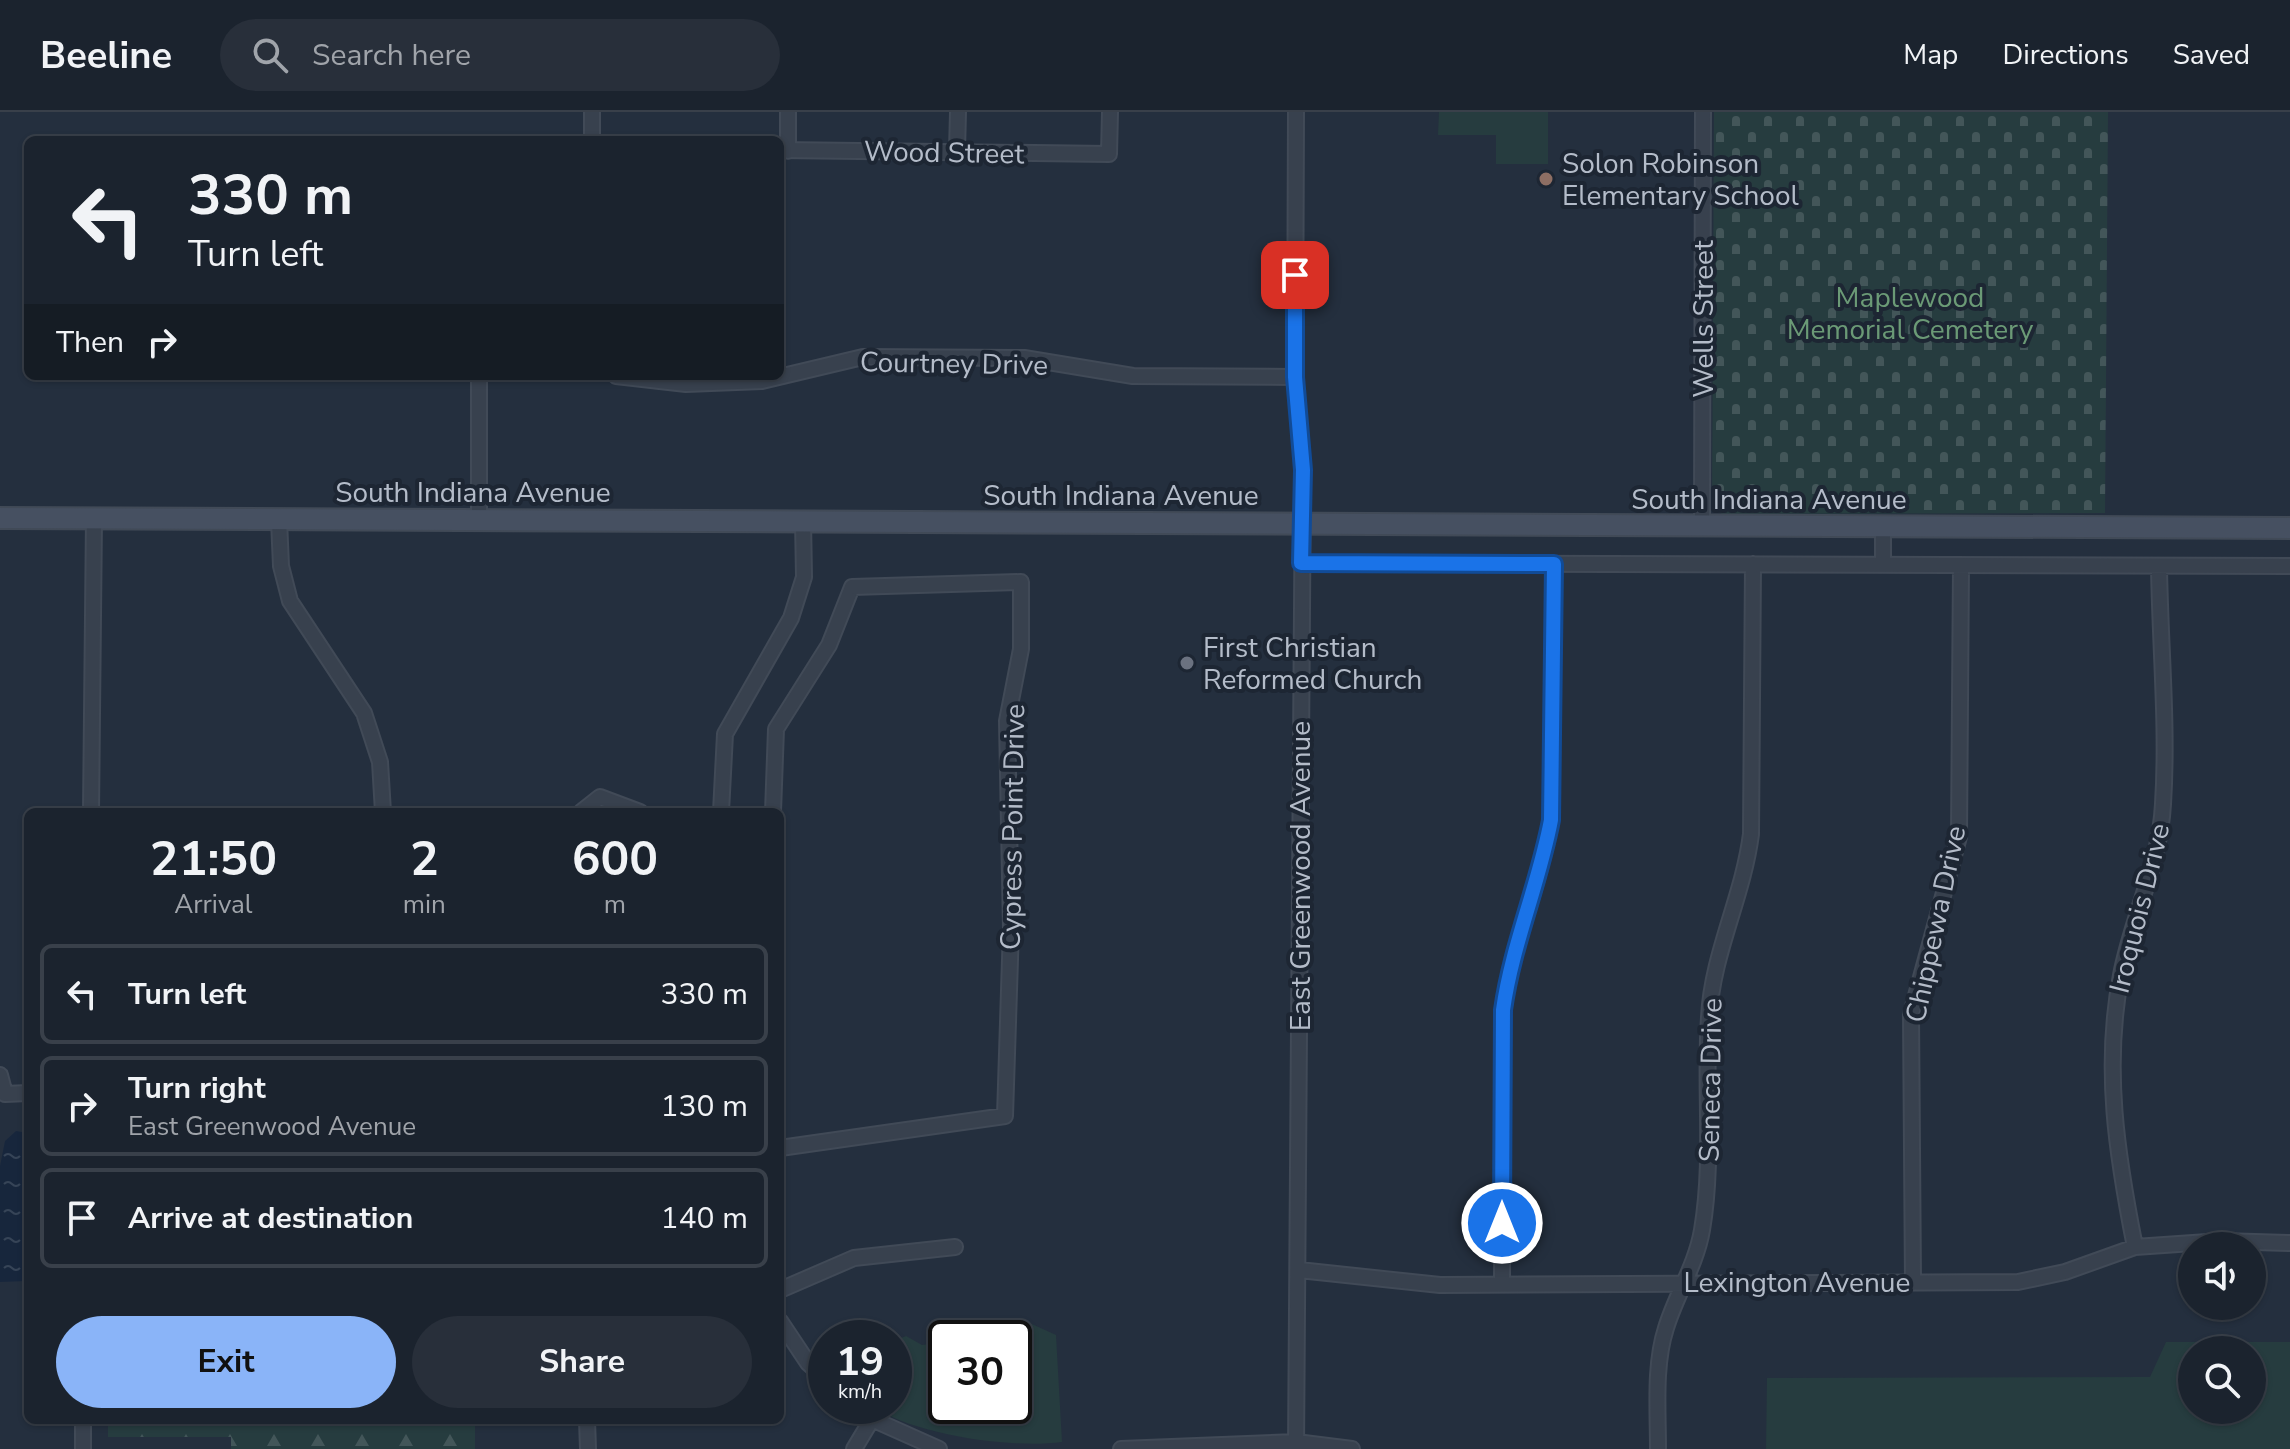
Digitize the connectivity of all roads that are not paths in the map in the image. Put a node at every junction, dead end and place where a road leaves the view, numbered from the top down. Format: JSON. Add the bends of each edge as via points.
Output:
{"nodes":[{"id":1,"x":592,"y":112,"type":"edge"},
{"id":2,"x":788,"y":112,"type":"edge"},
{"id":3,"x":958,"y":112,"type":"edge"},
{"id":4,"x":1110,"y":112,"type":"edge"},
{"id":5,"x":1296,"y":112,"type":"edge"},
{"id":6,"x":1703,"y":112,"type":"edge"},
{"id":7,"x":592,"y":136,"type":"edge"},
{"id":8,"x":784,"y":150,"type":"edge"},
{"id":9,"x":957,"y":151,"type":"junction"},
{"id":10,"x":784,"y":376,"type":"edge"},
{"id":11,"x":1295,"y":377,"type":"junction"},
{"id":12,"x":479,"y":380,"type":"edge"},
{"id":13,"x":651,"y":380,"type":"edge"},
{"id":14,"x":766,"y":380,"type":"edge"},
{"id":15,"x":0,"y":518,"type":"edge"},
{"id":16,"x":94,"y":518,"type":"junction"},
{"id":17,"x":279,"y":520,"type":"junction"},
{"id":18,"x":803,"y":520,"type":"junction"},
{"id":19,"x":479,"y":521,"type":"junction"},
{"id":20,"x":1301,"y":524,"type":"junction"},
{"id":21,"x":1702,"y":526,"type":"junction"},
{"id":22,"x":1883,"y":527,"type":"junction"},
{"id":23,"x":2290,"y":528,"type":"edge"},
{"id":24,"x":1301,"y":563,"type":"junction"},
{"id":25,"x":1554,"y":564,"type":"junction"},
{"id":26,"x":1753,"y":564,"type":"junction"},
{"id":27,"x":1883,"y":565,"type":"junction"},
{"id":28,"x":1961,"y":565,"type":"junction"},
{"id":29,"x":2159,"y":566,"type":"junction"},
{"id":30,"x":2290,"y":566,"type":"edge"},
{"id":31,"x":91,"y":808,"type":"edge"},
{"id":32,"x":383,"y":808,"type":"edge"},
{"id":33,"x":586,"y":808,"type":"edge"},
{"id":34,"x":629,"y":808,"type":"edge"},
{"id":35,"x":721,"y":808,"type":"edge"},
{"id":36,"x":773,"y":808,"type":"edge"},
{"id":37,"x":0,"y":1075,"type":"edge"},
{"id":38,"x":24,"y":1094,"type":"edge"},
{"id":39,"x":2,"y":1097,"type":"edge"},
{"id":40,"x":784,"y":1147,"type":"edge"},
{"id":41,"x":2290,"y":1243,"type":"edge"},
{"id":42,"x":955,"y":1247,"type":"dead end"},
{"id":43,"x":2135,"y":1247,"type":"junction"},
{"id":44,"x":1299,"y":1270,"type":"junction"},
{"id":45,"x":1685,"y":1282,"type":"junction"},
{"id":46,"x":1913,"y":1283,"type":"junction"},
{"id":47,"x":1502,"y":1284,"type":"junction"},
{"id":48,"x":784,"y":1288,"type":"edge"},
{"id":49,"x":784,"y":1327,"type":"edge"},
{"id":50,"x":808,"y":1363,"type":"edge"},
{"id":51,"x":83,"y":1424,"type":"edge"},
{"id":52,"x":587,"y":1424,"type":"edge"},
{"id":53,"x":869,"y":1424,"type":"edge"},
{"id":54,"x":883,"y":1424,"type":"edge"},
{"id":55,"x":1296,"y":1446,"type":"edge"},
{"id":56,"x":83,"y":1449,"type":"edge"},
{"id":57,"x":588,"y":1449,"type":"edge"},
{"id":58,"x":854,"y":1449,"type":"edge"},
{"id":59,"x":939,"y":1449,"type":"edge"},
{"id":60,"x":1121,"y":1449,"type":"edge"},
{"id":61,"x":1352,"y":1449,"type":"edge"},
{"id":62,"x":1658,"y":1449,"type":"edge"}],
"edges":[{"from":1,"to":7,"type":"street"},
{"from":2,"to":8,"type":"street"},
{"from":3,"to":9,"type":"street"},
{"from":4,"to":9,"type":"street","name":"Wood Street","via":[[1109,154]]},
{"from":5,"to":11,"type":"street","name":"East Greenwood Avenue"},
{"from":6,"to":21,"type":"street","name":"Wells Street"},
{"from":8,"to":9,"type":"street","name":"Wood Street"},
{"from":10,"to":11,"type":"street","name":"Courtney Drive","via":[[863,357],[892,357],[1024,358],[1133,376]]},
{"from":11,"to":20,"type":"street","name":"East Greenwood Avenue","via":[[1303,470]]},
{"from":12,"to":19,"type":"street"},
{"from":13,"to":14,"type":"street","name":"Courtney Drive"},
{"from":15,"to":16,"type":"main road","name":"South Indiana Avenue"},
{"from":16,"to":17,"type":"main road","name":"South Indiana Avenue"},
{"from":16,"to":31,"type":"street"},
{"from":17,"to":19,"type":"main road","name":"South Indiana Avenue"},
{"from":17,"to":32,"type":"street","via":[[281,566],[290,601],[364,713],[380,762]]},
{"from":18,"to":19,"type":"main road","name":"South Indiana Avenue"},
{"from":18,"to":20,"type":"main road","name":"South Indiana Avenue"},
{"from":18,"to":35,"type":"street","via":[[804,577],[791,618],[725,734]]},
{"from":20,"to":21,"type":"main road","name":"South Indiana Avenue"},
{"from":20,"to":24,"type":"street","name":"East Greenwood Avenue"},
{"from":21,"to":22,"type":"main road","name":"South Indiana Avenue"},
{"from":22,"to":23,"type":"main road","name":"South Indiana Avenue"},
{"from":22,"to":27,"type":"street"},
{"from":24,"to":25,"type":"street"},
{"from":24,"to":44,"type":"street","name":"East Greenwood Avenue"},
{"from":25,"to":26,"type":"street"},
{"from":25,"to":47,"type":"street","via":[[1551,820],[1503,1010]]},
{"from":26,"to":27,"type":"street"},
{"from":26,"to":45,"type":"street","name":"Seneca Drive","via":[[1751,834],[1747,867],[1714,971],[1708,1018],[1709,1169],[1701,1235]]},
{"from":27,"to":28,"type":"street"},
{"from":28,"to":29,"type":"street"},
{"from":28,"to":46,"type":"street","name":"Chippewa Drive","via":[[1959,837],[1911,1014]]},
{"from":29,"to":30,"type":"street"},
{"from":29,"to":43,"type":"street","name":"Iroquois Drive","via":[[2163,805],[2157,853],[2122,971],[2112,1071],[2118,1159]]},
{"from":33,"to":34,"type":"street","via":[[600,797]]},
{"from":36,"to":40,"type":"street","name":"Cypress Point Drive","via":[[776,729],[829,645],[852,587],[1021,582],[1021,649],[1007,721],[1011,928],[1005,1116]]},
{"from":37,"to":39,"type":"street"},
{"from":38,"to":39,"type":"street"},
{"from":41,"to":43,"type":"street","name":"Lexington Avenue"},
{"from":42,"to":48,"type":"street","via":[[854,1258]]},
{"from":43,"to":46,"type":"street","name":"Lexington Avenue","via":[[2018,1282]]},
{"from":44,"to":47,"type":"street","name":"Lexington Avenue","via":[[1440,1285]]},
{"from":44,"to":55,"type":"street","name":"East Greenwood Avenue"},
{"from":45,"to":46,"type":"street","name":"Lexington Avenue"},
{"from":45,"to":47,"type":"street","name":"Lexington Avenue"},
{"from":45,"to":62,"type":"street","name":"Seneca Drive","via":[[1665,1329]]},
{"from":49,"to":50,"type":"street"},
{"from":51,"to":56,"type":"street"},
{"from":52,"to":57,"type":"street"},
{"from":53,"to":58,"type":"street"},
{"from":54,"to":59,"type":"street"},
{"from":55,"to":60,"type":"street"},
{"from":55,"to":61,"type":"street"}]}
